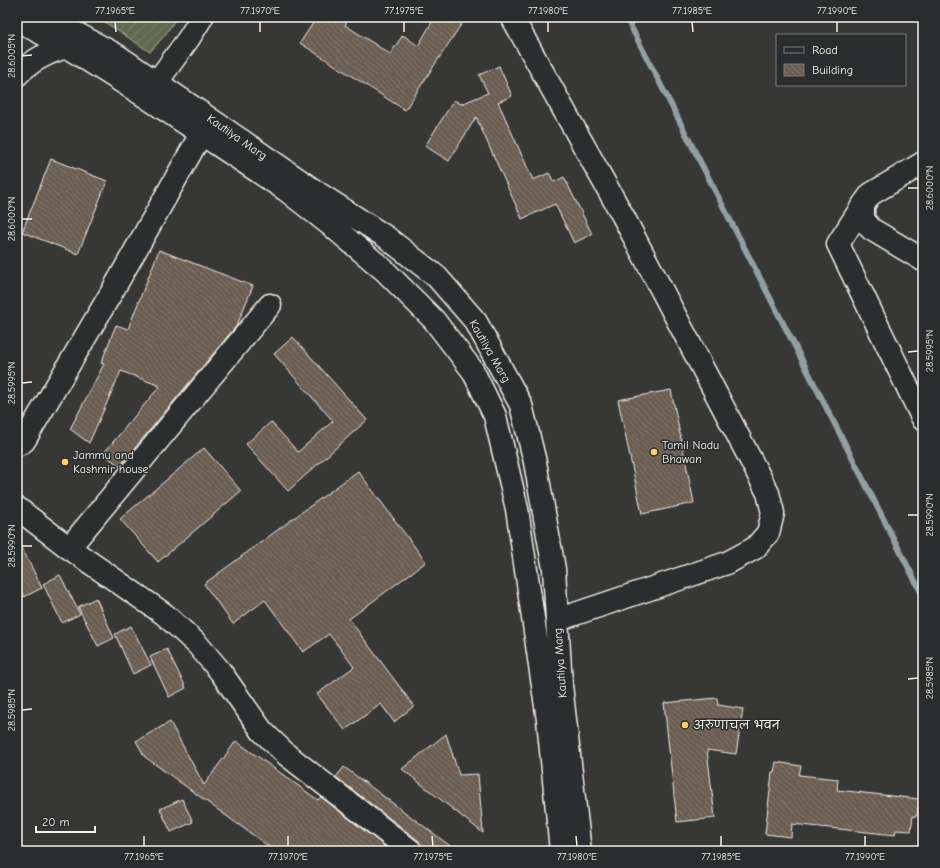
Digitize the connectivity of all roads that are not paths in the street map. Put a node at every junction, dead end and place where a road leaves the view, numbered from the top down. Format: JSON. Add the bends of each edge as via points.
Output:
{"nodes":[{"id":1,"x":46,"y":17,"type":"edge"},
{"id":2,"x":202,"y":17,"type":"edge"},
{"id":3,"x":512,"y":17,"type":"edge"},
{"id":4,"x":17,"y":20,"type":"edge"},
{"id":5,"x":67,"y":47,"type":"junction"},
{"id":6,"x":17,"y":75,"type":"edge"},
{"id":7,"x":152,"y":90,"type":"junction"},
{"id":8,"x":201,"y":134,"type":"junction"},
{"id":9,"x":923,"y":163,"type":"edge"},
{"id":10,"x":863,"y":205,"type":"junction"},
{"id":11,"x":923,"y":260,"type":"edge"},
{"id":12,"x":270,"y":305,"type":"dead end"},
{"id":13,"x":923,"y":419,"type":"edge"},
{"id":14,"x":17,"y":445,"type":"edge"},
{"id":15,"x":17,"y":508,"type":"edge"},
{"id":16,"x":69,"y":548,"type":"junction"},
{"id":17,"x":557,"y":620,"type":"junction"},
{"id":18,"x":411,"y":851,"type":"edge"},
{"id":19,"x":561,"y":851,"type":"edge"},
{"id":20,"x":580,"y":851,"type":"edge"}],
"edges":[{"from":1,"to":7,"type":"street","name":"Kautilya Marg","via":[[118,56]]},
{"from":2,"to":7,"type":"street"},
{"from":3,"to":17,"type":"street","via":[[641,250],[768,493],[773,513],[768,533],[755,548],[727,563]]},
{"from":4,"to":5,"type":"street","name":"Kautilya Marg"},
{"from":5,"to":6,"type":"street","via":[[57,49]]},
{"from":5,"to":7,"type":"street","name":"Kautilya Marg"},
{"from":7,"to":8,"type":"street","name":"Kautilya Marg"},
{"from":7,"to":17,"type":"street","name":"Kautilya Marg","via":[[386,237],[437,277],[476,322],[521,405],[535,462],[554,570]]},
{"from":8,"to":14,"type":"street","via":[[105,304],[24,440]]},
{"from":8,"to":19,"type":"street","name":"Kautilya Marg","via":[[286,190],[384,270],[434,320],[473,371],[495,416],[517,509],[548,720]]},
{"from":9,"to":10,"type":"street","via":[[871,194]]},
{"from":10,"to":11,"type":"street","via":[[863,219],[872,228]]},
{"from":10,"to":13,"type":"street","via":[[838,244]]},
{"from":12,"to":16,"type":"street"},
{"from":15,"to":16,"type":"street"},
{"from":16,"to":18,"type":"street","via":[[164,614],[197,644],[220,671],[262,731],[287,755]]},
{"from":17,"to":20,"type":"street","name":"Kautilya Marg","via":[[561,685]]}]}
